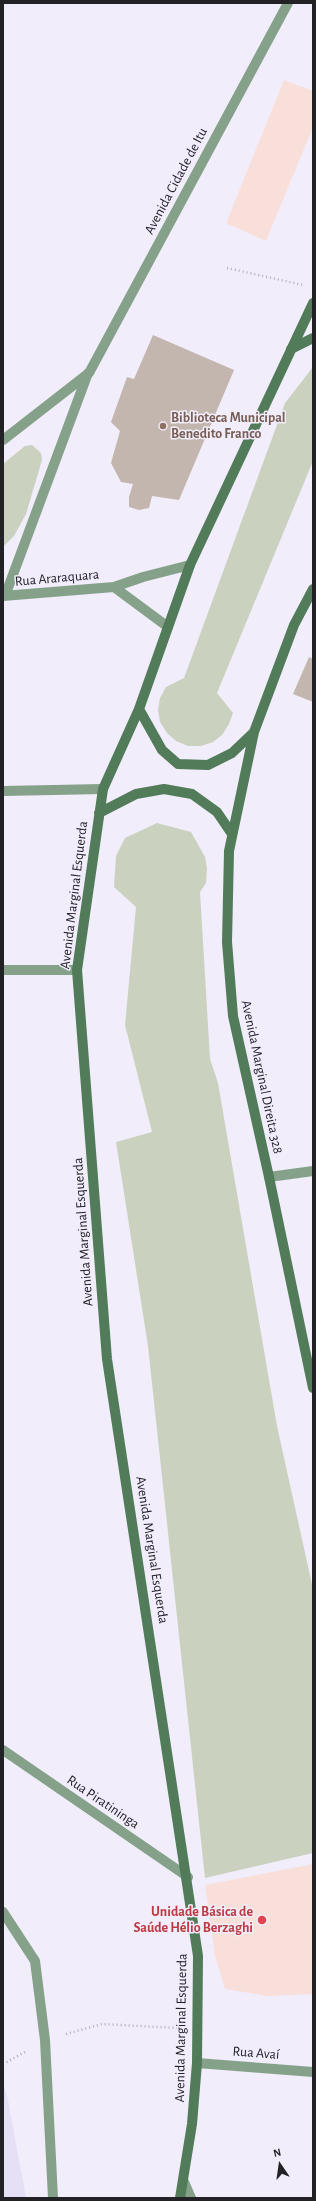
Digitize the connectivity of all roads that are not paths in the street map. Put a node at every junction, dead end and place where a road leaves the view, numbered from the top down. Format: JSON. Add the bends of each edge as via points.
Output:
{"nodes":[{"id":1,"x":288,"y":3,"type":"edge"},
{"id":2,"x":313,"y":303,"type":"edge"},
{"id":3,"x":313,"y":338,"type":"edge"},
{"id":4,"x":291,"y":349,"type":"junction"},
{"id":5,"x":89,"y":373,"type":"junction"},
{"id":6,"x":3,"y":440,"type":"edge"},
{"id":7,"x":190,"y":565,"type":"junction"},
{"id":8,"x":114,"y":587,"type":"junction"},
{"id":9,"x":313,"y":589,"type":"edge"},
{"id":10,"x":4,"y":596,"type":"edge"},
{"id":11,"x":168,"y":627,"type":"junction"},
{"id":12,"x":139,"y":709,"type":"junction"},
{"id":13,"x":254,"y":732,"type":"junction"},
{"id":14,"x":103,"y":789,"type":"junction"},
{"id":15,"x":3,"y":791,"type":"edge"},
{"id":16,"x":99,"y":813,"type":"junction"},
{"id":17,"x":232,"y":834,"type":"junction"},
{"id":18,"x":3,"y":970,"type":"edge"},
{"id":19,"x":78,"y":970,"type":"junction"},
{"id":20,"x":313,"y":1171,"type":"edge"},
{"id":21,"x":269,"y":1177,"type":"junction"},
{"id":22,"x":313,"y":1388,"type":"edge"},
{"id":23,"x":3,"y":1750,"type":"edge"},
{"id":24,"x":188,"y":1877,"type":"junction"},
{"id":25,"x":3,"y":1912,"type":"edge"},
{"id":26,"x":197,"y":2063,"type":"junction"},
{"id":27,"x":313,"y":2072,"type":"edge"},
{"id":28,"x":184,"y":2182,"type":"junction"},
{"id":29,"x":53,"y":2198,"type":"edge"},
{"id":30,"x":180,"y":2198,"type":"edge"},
{"id":31,"x":191,"y":2198,"type":"edge"}],
"edges":[{"from":1,"to":5,"type":"street","name":"Avenida Cidade de Itu"},
{"from":2,"to":4,"type":"main road","name":"Avenida Marginal Esquerda"},
{"from":3,"to":4,"type":"main road"},
{"from":4,"to":7,"type":"main road","name":"Avenida Marginal Esquerda"},
{"from":5,"to":6,"type":"street","name":"Avenida Cidade de Itu"},
{"from":5,"to":10,"type":"street","name":"Avenida Cidade de Itu"},
{"from":7,"to":8,"type":"street","name":"Rua Araraquara"},
{"from":7,"to":11,"type":"main road","name":"Avenida Marginal Esquerda"},
{"from":8,"to":10,"type":"street","name":"Rua Araraquara"},
{"from":8,"to":11,"type":"street","name":"Rua Araraquara"},
{"from":9,"to":13,"type":"main road","name":"Avenida Marginal Direita 328","via":[[294,625]]},
{"from":11,"to":12,"type":"main road","name":"Avenida Marginal Esquerda"},
{"from":12,"to":13,"type":"main road","via":[[162,750],[178,764],[208,766],[232,753]]},
{"from":12,"to":14,"type":"main road","name":"Avenida Marginal Esquerda"},
{"from":13,"to":17,"type":"main road","name":"Avenida Marginal Direita 328"},
{"from":14,"to":15,"type":"street"},
{"from":14,"to":16,"type":"main road","name":"Avenida Marginal Esquerda"},
{"from":16,"to":17,"type":"main road","via":[[136,794],[164,789],[192,794],[217,812]]},
{"from":16,"to":19,"type":"main road","name":"Avenida Marginal Esquerda"},
{"from":17,"to":21,"type":"main road","name":"Avenida Marginal Direita 328","via":[[229,851],[227,942],[233,1016]]},
{"from":18,"to":19,"type":"street"},
{"from":19,"to":24,"type":"main road","name":"Avenida Marginal Esquerda","via":[[107,1359]]},
{"from":20,"to":21,"type":"street"},
{"from":21,"to":22,"type":"main road","name":"Avenida Marginal Direita 328"},
{"from":23,"to":24,"type":"street","name":"Rua Piratininga"},
{"from":24,"to":26,"type":"main road","name":"Avenida Marginal Esquerda","via":[[198,1956]]},
{"from":25,"to":29,"type":"street","via":[[35,1961],[45,2040]]},
{"from":26,"to":27,"type":"street","name":"Rua Avaí"},
{"from":26,"to":28,"type":"main road","name":"Avenida Marginal Esquerda"},
{"from":28,"to":30,"type":"main road","name":"Avenida Marginal Esquerda"},
{"from":28,"to":31,"type":"street"}]}
